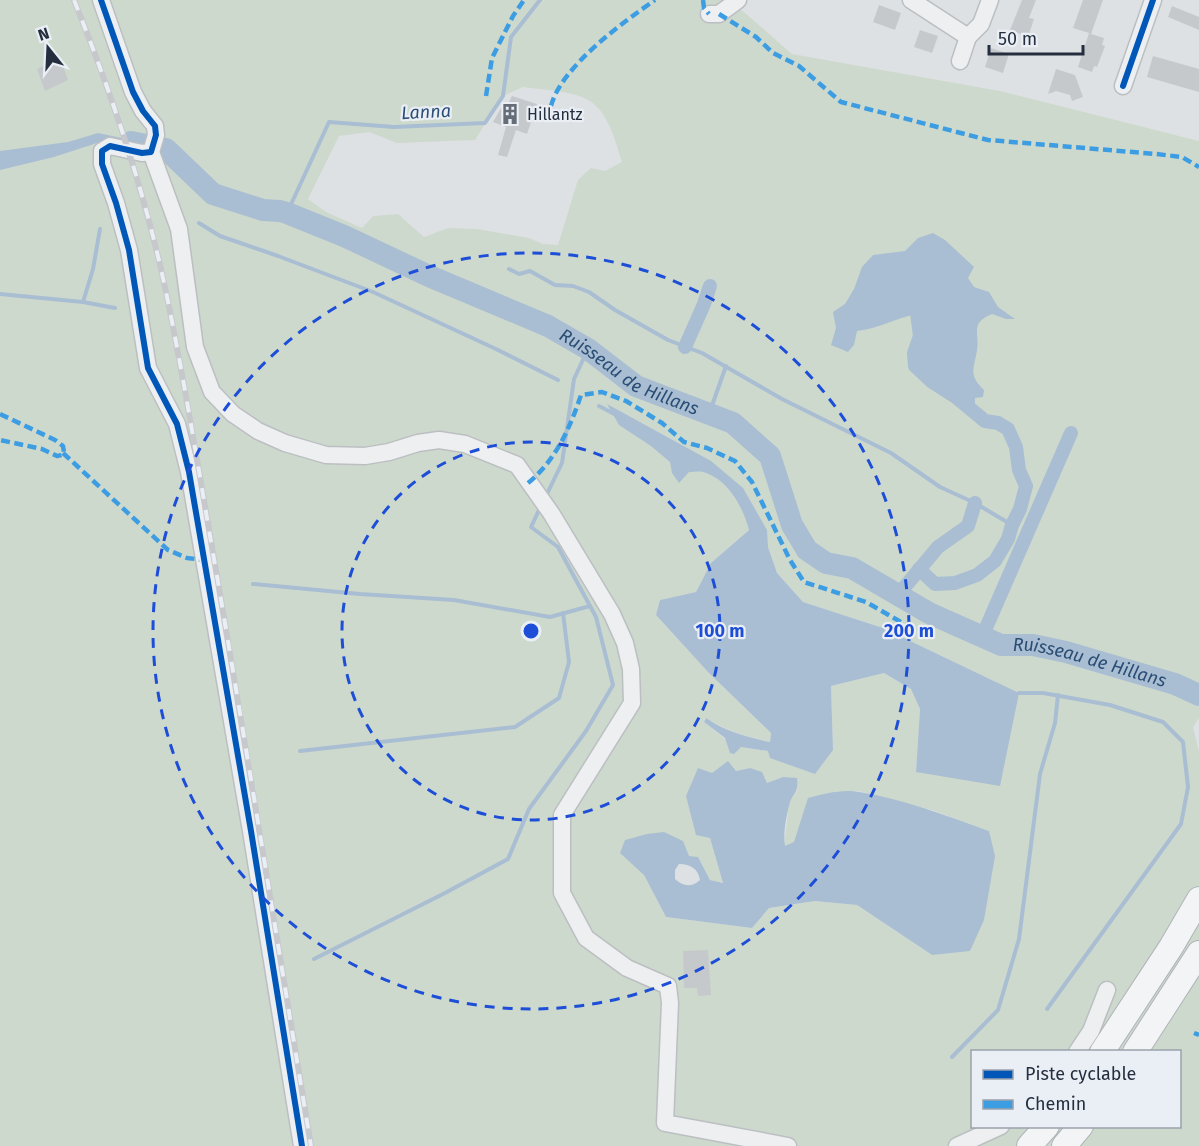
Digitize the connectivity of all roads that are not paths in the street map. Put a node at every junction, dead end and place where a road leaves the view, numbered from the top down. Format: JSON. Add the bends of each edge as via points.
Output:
{"nodes":[{"id":1,"x":101,"y":0,"type":"edge"},
{"id":2,"x":738,"y":0,"type":"edge"},
{"id":3,"x":911,"y":0,"type":"edge"},
{"id":4,"x":990,"y":0,"type":"edge"},
{"id":5,"x":1153,"y":0,"type":"edge"},
{"id":6,"x":709,"y":14,"type":"dead end"},
{"id":7,"x":968,"y":37,"type":"junction"},
{"id":8,"x":960,"y":62,"type":"dead end"},
{"id":9,"x":1123,"y":86,"type":"dead end"},
{"id":10,"x":153,"y":148,"type":"junction"},
{"id":11,"x":1199,"y":899,"type":"edge"},
{"id":12,"x":1199,"y":952,"type":"edge"},
{"id":13,"x":1107,"y":990,"type":"dead end"},
{"id":14,"x":1078,"y":1050,"type":"edge"},
{"id":15,"x":1103,"y":1050,"type":"edge"},
{"id":16,"x":1136,"y":1050,"type":"edge"},
{"id":17,"x":997,"y":1128,"type":"edge"},
{"id":18,"x":1045,"y":1128,"type":"edge"},
{"id":19,"x":1079,"y":1128,"type":"edge"},
{"id":20,"x":302,"y":1146,"type":"edge"},
{"id":21,"x":788,"y":1146,"type":"edge"},
{"id":22,"x":957,"y":1146,"type":"edge"},
{"id":23,"x":1029,"y":1146,"type":"edge"},
{"id":24,"x":1064,"y":1146,"type":"edge"}],
"edges":[{"from":1,"to":10,"type":"street","via":[[133,92],[155,126]]},
{"from":2,"to":6,"type":"street","via":[[719,14]]},
{"from":3,"to":7,"type":"street"},
{"from":4,"to":7,"type":"street","via":[[981,24]]},
{"from":5,"to":9,"type":"street"},
{"from":7,"to":8,"type":"street"},
{"from":10,"to":20,"type":"street","via":[[142,153],[110,146],[105,147],[101,156],[129,250],[148,368],[177,424],[189,472]]},
{"from":10,"to":21,"type":"street","via":[[179,229],[195,347],[212,392],[233,414],[285,443],[326,454],[365,456],[439,440],[465,444],[516,465],[550,513],[612,614],[625,643],[632,692],[632,703],[562,815],[562,892],[586,938],[627,968],[668,986],[665,1123]]},
{"from":11,"to":15,"type":"highway"},
{"from":12,"to":16,"type":"highway"},
{"from":13,"to":14,"type":"street","via":[[1091,1031]]},
{"from":17,"to":22,"type":"street"},
{"from":18,"to":23,"type":"highway"},
{"from":19,"to":24,"type":"highway"}]}
